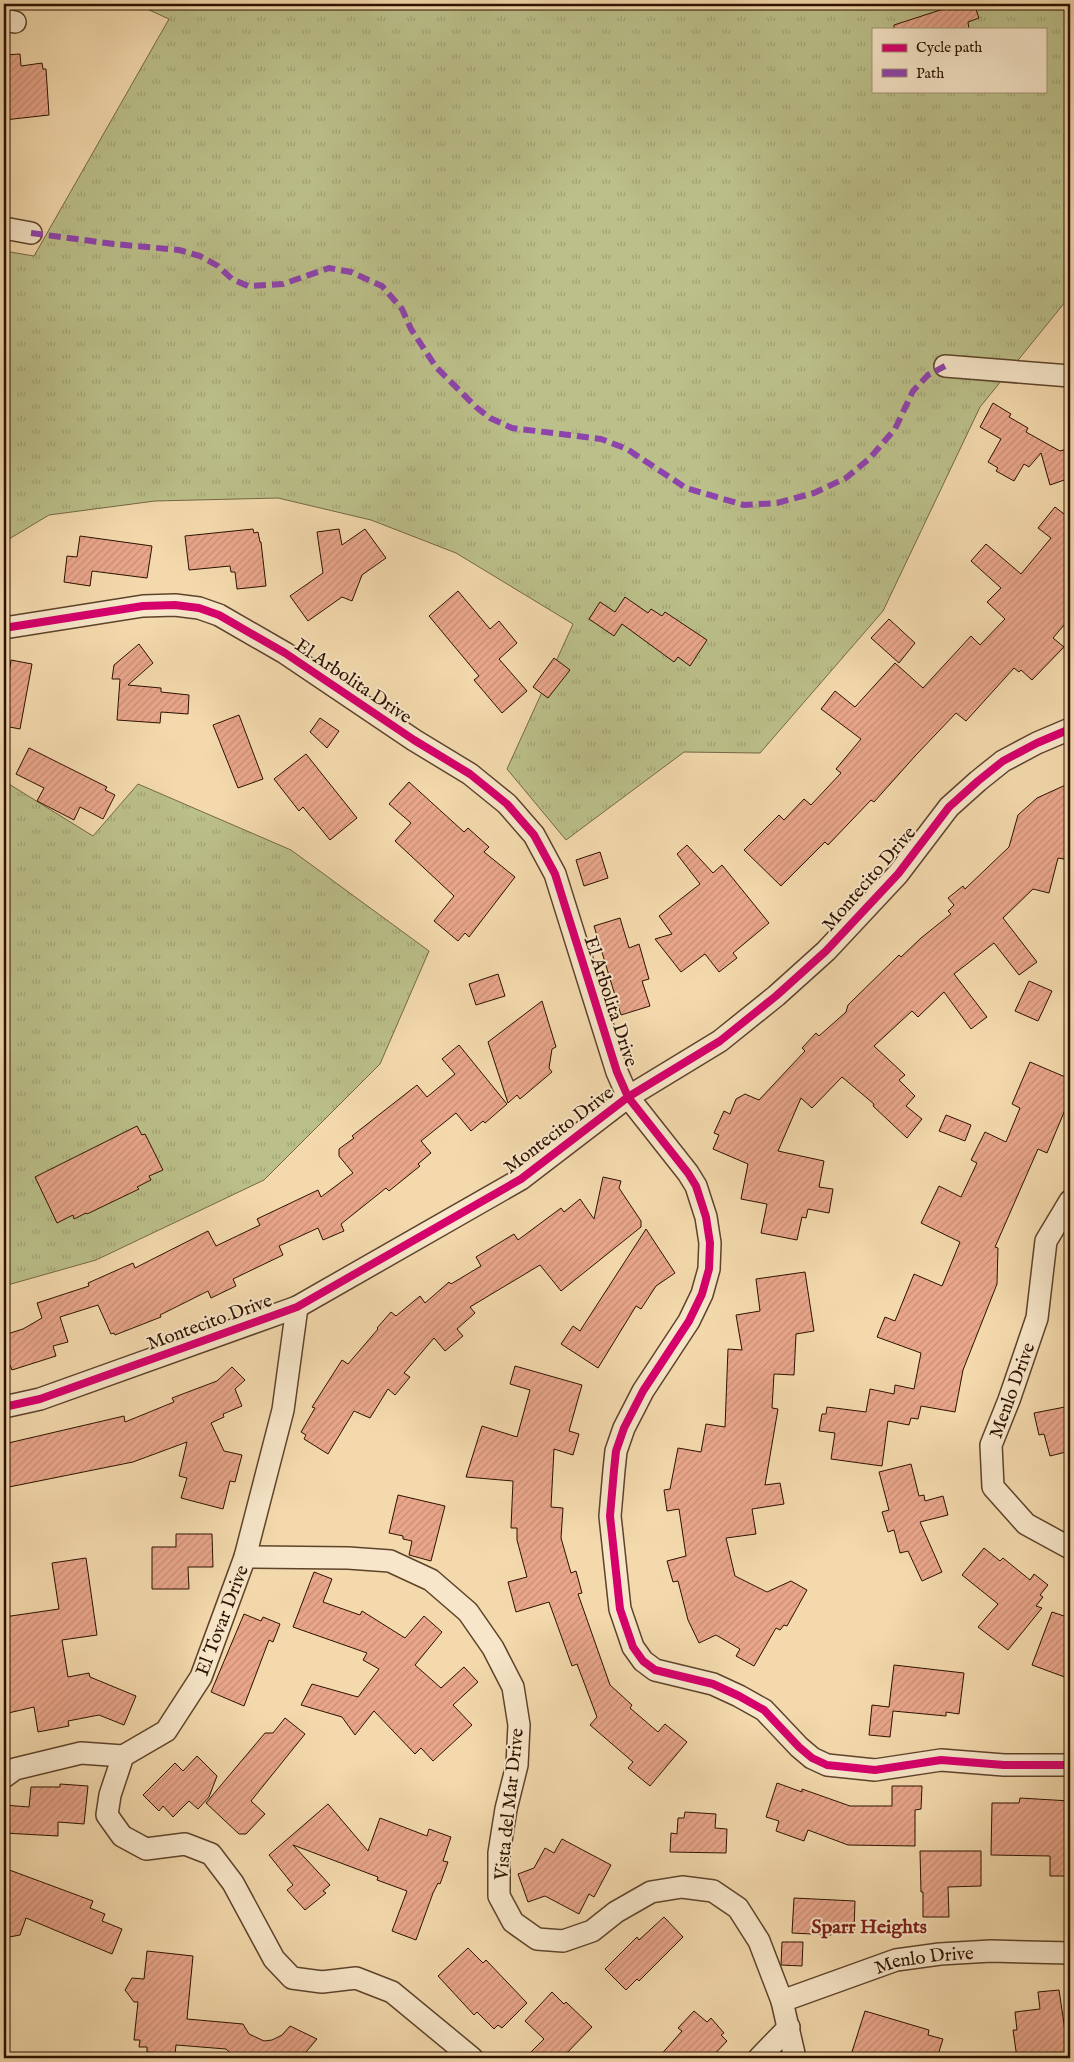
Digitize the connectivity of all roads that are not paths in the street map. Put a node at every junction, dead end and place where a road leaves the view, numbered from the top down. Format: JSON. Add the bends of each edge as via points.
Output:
{"nodes":[{"id":1,"x":4,"y":228,"type":"edge"},
{"id":2,"x":31,"y":233,"type":"dead end"},
{"id":3,"x":945,"y":366,"type":"dead end"},
{"id":4,"x":1070,"y":376,"type":"edge"},
{"id":5,"x":4,"y":628,"type":"edge"},
{"id":6,"x":1070,"y":729,"type":"edge"},
{"id":7,"x":628,"y":1097,"type":"junction"},
{"id":8,"x":1070,"y":1201,"type":"edge"},
{"id":9,"x":297,"y":1307,"type":"junction"},
{"id":10,"x":4,"y":1408,"type":"edge"},
{"id":11,"x":1070,"y":1548,"type":"edge"},
{"id":12,"x":245,"y":1557,"type":"junction"},
{"id":13,"x":123,"y":1756,"type":"junction"},
{"id":14,"x":1070,"y":1765,"type":"edge"},
{"id":15,"x":4,"y":1777,"type":"edge"},
{"id":16,"x":1070,"y":1953,"type":"edge"},
{"id":17,"x":782,"y":2000,"type":"junction"},
{"id":18,"x":789,"y":2027,"type":"junction"},
{"id":19,"x":472,"y":2058,"type":"edge"},
{"id":20,"x":759,"y":2058,"type":"edge"},
{"id":21,"x":796,"y":2058,"type":"edge"}],
"edges":[{"from":1,"to":2,"type":"street"},
{"from":3,"to":4,"type":"street"},
{"from":5,"to":7,"type":"street","name":"El Arbolita Drive","via":[[143,606],[199,608],[219,615],[285,653],[470,774],[508,804],[534,835],[555,874],[617,1072]]},
{"from":6,"to":7,"type":"street","name":"Montecito Drive","via":[[1012,757],[978,781],[950,807],[898,874],[826,951],[720,1042]]},
{"from":7,"to":9,"type":"street","name":"Montecito Drive","via":[[521,1179]]},
{"from":7,"to":14,"type":"street","name":"El Arbolita Drive","via":[[696,1186],[706,1217],[711,1257],[702,1294],[689,1321],[643,1391],[616,1451],[610,1516],[620,1609],[633,1647],[655,1670],[712,1684],[764,1710],[799,1747],[827,1765],[875,1770],[941,1760],[1004,1766]]},
{"from":8,"to":11,"type":"street","name":"Menlo Drive","via":[[1046,1241],[1037,1318],[1010,1400],[991,1445],[993,1487],[1026,1524]]},
{"from":9,"to":10,"type":"street","name":"Montecito Drive"},
{"from":9,"to":12,"type":"street","name":"El Tovar Drive","via":[[283,1410]]},
{"from":12,"to":13,"type":"street","name":"El Tovar Drive","via":[[202,1677],[166,1731]]},
{"from":12,"to":17,"type":"street","name":"Vista del Mar Drive","via":[[390,1561],[431,1580],[468,1612],[493,1648],[513,1687],[519,1725],[517,1765],[499,1853],[499,1896],[513,1922],[537,1939],[563,1941],[592,1931],[650,1892],[682,1888],[713,1891],[738,1908],[759,1941]]},
{"from":13,"to":15,"type":"street","via":[[81,1753],[15,1769]]},
{"from":13,"to":19,"type":"street","via":[[110,1794],[107,1815],[122,1836],[146,1849],[185,1844],[211,1854],[233,1883],[274,1959],[292,1978],[322,1982],[356,1978],[392,1992]]},
{"from":16,"to":17,"type":"street","name":"Menlo Drive","via":[[991,1951],[896,1960]]},
{"from":17,"to":18,"type":"street","name":"Vista del Mar Drive"},
{"from":18,"to":20,"type":"street"},
{"from":18,"to":21,"type":"street","name":"Vista del Mar Drive"}]}
